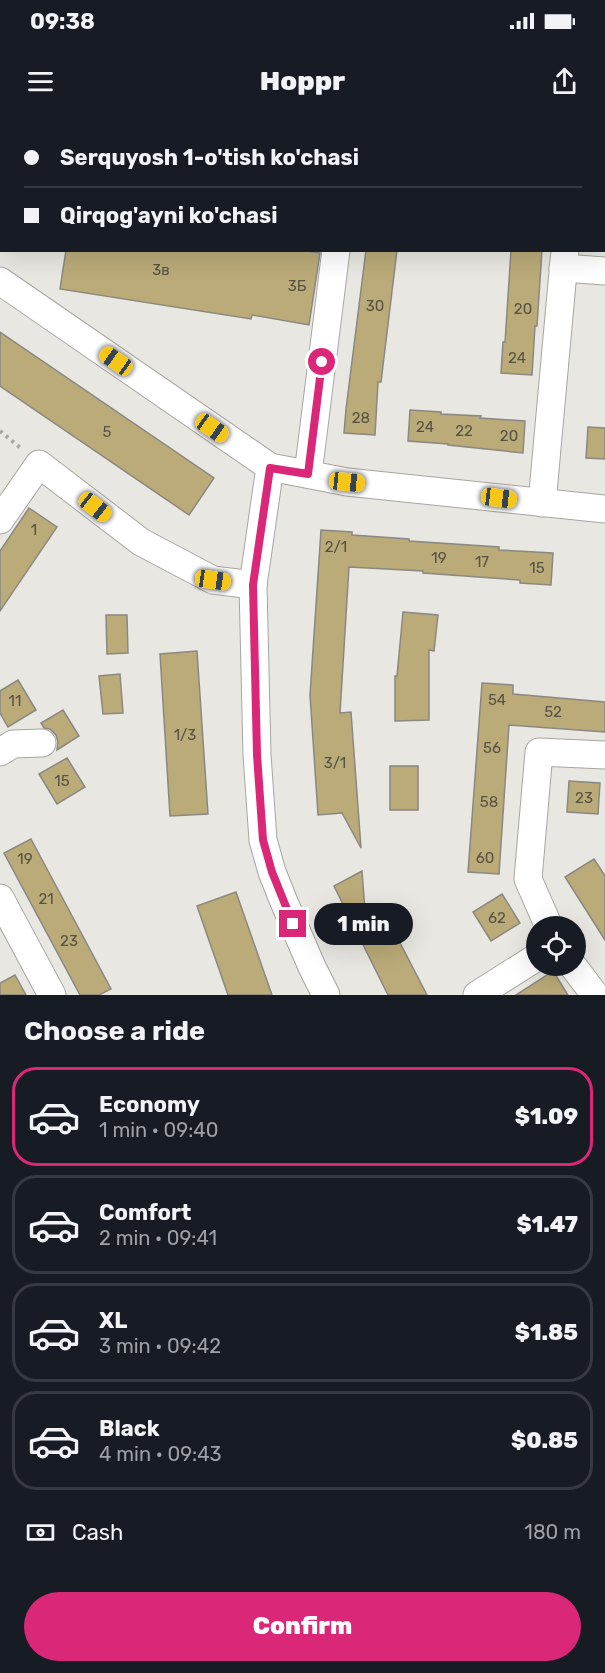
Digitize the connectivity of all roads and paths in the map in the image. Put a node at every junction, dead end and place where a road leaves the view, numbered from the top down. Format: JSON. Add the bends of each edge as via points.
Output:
{"nodes":[{"id":1,"x":336,"y":252,"type":"edge"},
{"id":2,"x":564,"y":259,"type":"edge"},
{"id":3,"x":605,"y":271,"type":"edge"},
{"id":4,"x":0,"y":281,"type":"edge"},
{"id":5,"x":270,"y":468,"type":"junction"},
{"id":6,"x":308,"y":474,"type":"junction"},
{"id":7,"x":542,"y":503,"type":"junction"},
{"id":8,"x":605,"y":509,"type":"edge"},
{"id":9,"x":0,"y":520,"type":"edge"},
{"id":10,"x":253,"y":585,"type":"junction"},
{"id":11,"x":42,"y":743,"type":"dead end"},
{"id":12,"x":0,"y":752,"type":"edge"},
{"id":13,"x":605,"y":755,"type":"edge"},
{"id":14,"x":0,"y":898,"type":"edge"},
{"id":15,"x":544,"y":916,"type":"edge"},
{"id":16,"x":10,"y":944,"type":"edge"},
{"id":17,"x":526,"y":964,"type":"edge"},
{"id":18,"x":581,"y":976,"type":"edge"},
{"id":19,"x":52,"y":995,"type":"edge"},
{"id":20,"x":326,"y":995,"type":"edge"},
{"id":21,"x":477,"y":995,"type":"edge"},
{"id":22,"x":595,"y":995,"type":"edge"}],
"edges":[{"from":1,"to":6,"type":"street"},
{"from":2,"to":3,"type":"street"},
{"from":2,"to":7,"type":"street"},
{"from":4,"to":5,"type":"street"},
{"from":5,"to":6,"type":"street"},
{"from":5,"to":10,"type":"street"},
{"from":6,"to":7,"type":"street","via":[[347,482]]},
{"from":7,"to":8,"type":"street"},
{"from":9,"to":10,"type":"street","via":[[39,464],[141,542],[213,580]]},
{"from":10,"to":20,"type":"street","via":[[263,840],[284,902]]},
{"from":11,"to":12,"type":"street","via":[[13,744]]},
{"from":13,"to":15,"type":"street","via":[[539,752],[528,879]]},
{"from":14,"to":16,"type":"street"},
{"from":16,"to":19,"type":"street"},
{"from":17,"to":21,"type":"street"},
{"from":18,"to":22,"type":"street"}]}
